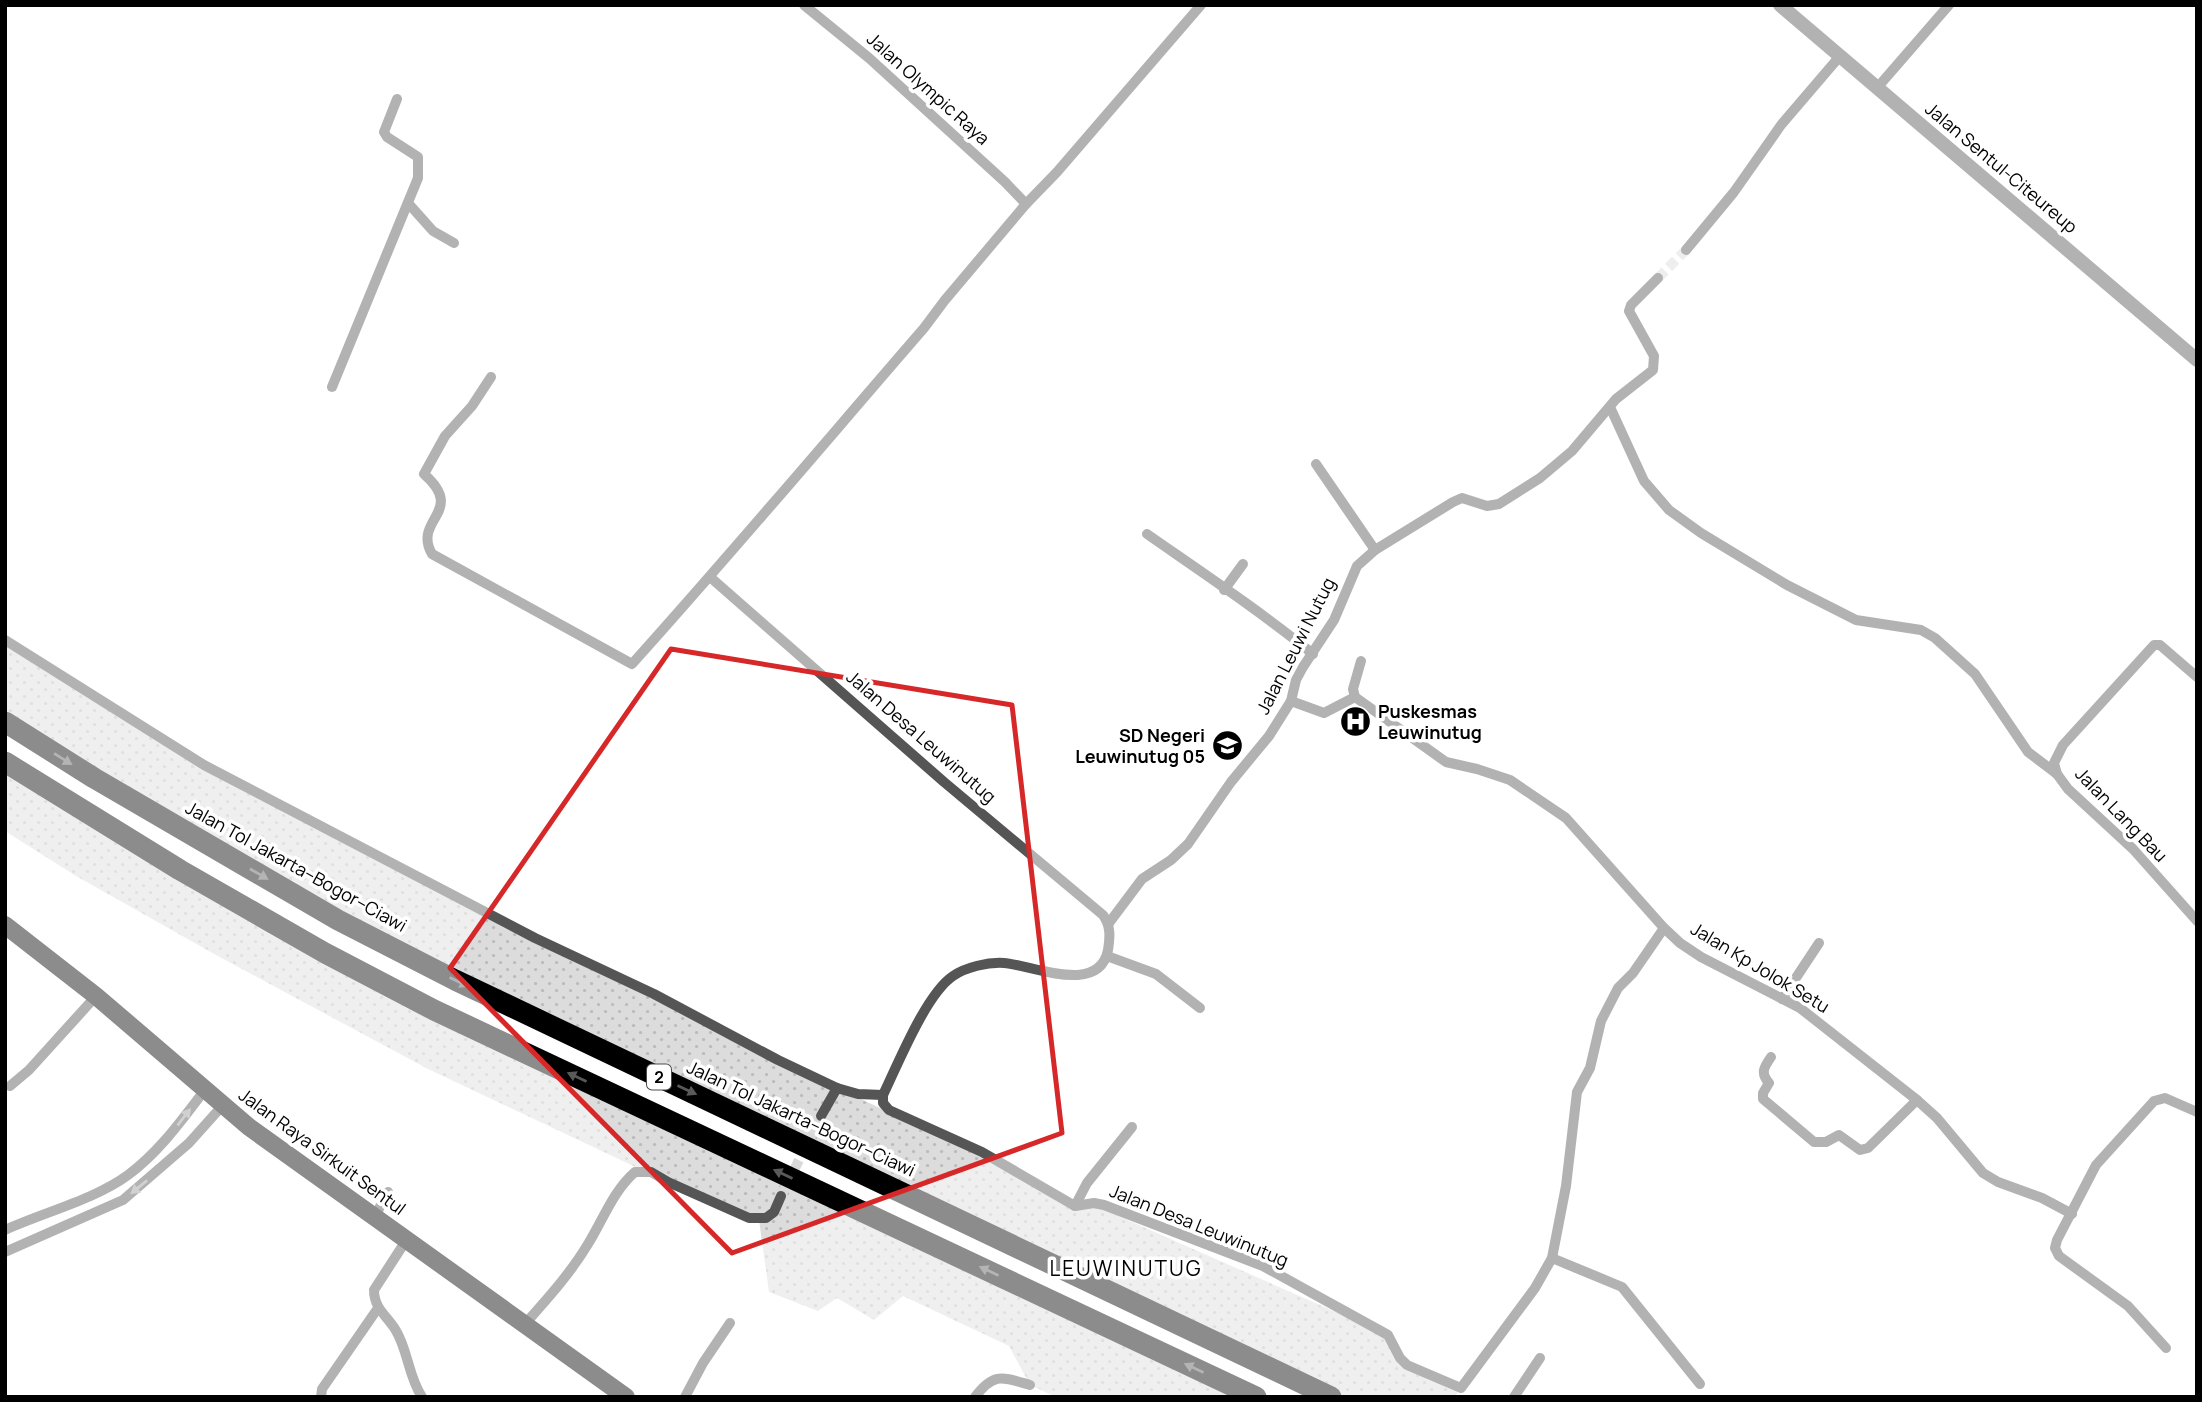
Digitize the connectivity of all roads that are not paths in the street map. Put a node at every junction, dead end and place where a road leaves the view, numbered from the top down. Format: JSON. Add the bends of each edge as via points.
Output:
{"nodes":[{"id":1,"x":804,"y":5,"type":"edge"},
{"id":2,"x":1201,"y":5,"type":"edge"},
{"id":3,"x":1780,"y":5,"type":"edge"},
{"id":4,"x":1949,"y":5,"type":"edge"},
{"id":5,"x":1840,"y":56,"type":"junction"},
{"id":6,"x":1877,"y":88,"type":"junction"},
{"id":7,"x":397,"y":99,"type":"dead end"},
{"id":8,"x":408,"y":203,"type":"junction"},
{"id":9,"x":1026,"y":204,"type":"junction"},
{"id":10,"x":454,"y":243,"type":"dead end"},
{"id":11,"x":1686,"y":250,"type":"tunnel mouth"},
{"id":12,"x":1658,"y":278,"type":"tunnel mouth"},
{"id":13,"x":2197,"y":360,"type":"edge"},
{"id":14,"x":491,"y":377,"type":"dead end"},
{"id":15,"x":332,"y":387,"type":"dead end"},
{"id":16,"x":1610,"y":407,"type":"junction"},
{"id":17,"x":1316,"y":464,"type":"dead end"},
{"id":18,"x":1147,"y":534,"type":"dead end"},
{"id":19,"x":1375,"y":550,"type":"junction"},
{"id":20,"x":1243,"y":564,"type":"dead end"},
{"id":21,"x":710,"y":577,"type":"junction"},
{"id":22,"x":1223,"y":590,"type":"junction"},
{"id":23,"x":5,"y":640,"type":"edge"},
{"id":24,"x":1313,"y":654,"type":"junction"},
{"id":25,"x":1361,"y":661,"type":"dead end"},
{"id":26,"x":2197,"y":677,"type":"edge"},
{"id":27,"x":1354,"y":693,"type":"junction"},
{"id":28,"x":1291,"y":702,"type":"junction"},
{"id":29,"x":5,"y":722,"type":"edge"},
{"id":30,"x":5,"y":762,"type":"edge"},
{"id":31,"x":2057,"y":774,"type":"junction"},
{"id":32,"x":2197,"y":921,"type":"edge"},
{"id":33,"x":1109,"y":923,"type":"junction"},
{"id":34,"x":5,"y":925,"type":"edge"},
{"id":35,"x":1664,"y":928,"type":"junction"},
{"id":36,"x":1819,"y":943,"type":"dead end"},
{"id":37,"x":1107,"y":956,"type":"junction"},
{"id":38,"x":96,"y":996,"type":"junction"},
{"id":39,"x":1782,"y":999,"type":"junction"},
{"id":40,"x":1200,"y":1008,"type":"dead end"},
{"id":41,"x":1771,"y":1057,"type":"dead end"},
{"id":42,"x":10,"y":1086,"type":"dead end"},
{"id":43,"x":837,"y":1088,"type":"junction"},
{"id":44,"x":204,"y":1091,"type":"junction"},
{"id":45,"x":883,"y":1094,"type":"junction"},
{"id":46,"x":1917,"y":1100,"type":"junction"},
{"id":47,"x":223,"y":1105,"type":"junction"},
{"id":48,"x":2197,"y":1112,"type":"edge"},
{"id":49,"x":821,"y":1116,"type":"tunnel mouth"},
{"id":50,"x":1132,"y":1127,"type":"dead end"},
{"id":51,"x":150,"y":1155,"type":"junction"},
{"id":52,"x":163,"y":1167,"type":"junction"},
{"id":53,"x":388,"y":1192,"type":"dead end"},
{"id":54,"x":781,"y":1196,"type":"tunnel mouth"},
{"id":55,"x":1075,"y":1206,"type":"junction"},
{"id":56,"x":2072,"y":1214,"type":"junction"},
{"id":57,"x":375,"y":1216,"type":"junction"},
{"id":58,"x":5,"y":1230,"type":"edge"},
{"id":59,"x":407,"y":1239,"type":"junction"},
{"id":60,"x":5,"y":1252,"type":"edge"},
{"id":61,"x":1552,"y":1258,"type":"junction"},
{"id":62,"x":379,"y":1308,"type":"junction"},
{"id":63,"x":730,"y":1324,"type":"dead end"},
{"id":64,"x":524,"y":1325,"type":"junction"},
{"id":65,"x":2166,"y":1348,"type":"dead end"},
{"id":66,"x":1540,"y":1358,"type":"dead end"},
{"id":67,"x":1700,"y":1384,"type":"dead end"},
{"id":68,"x":1030,"y":1385,"type":"dead end"},
{"id":69,"x":321,"y":1397,"type":"edge"},
{"id":70,"x":422,"y":1397,"type":"edge"},
{"id":71,"x":626,"y":1397,"type":"edge"},
{"id":72,"x":685,"y":1397,"type":"edge"},
{"id":73,"x":975,"y":1397,"type":"edge"},
{"id":74,"x":1256,"y":1397,"type":"edge"},
{"id":75,"x":1331,"y":1397,"type":"edge"},
{"id":76,"x":1514,"y":1397,"type":"edge"}],
"edges":[{"from":1,"to":9,"type":"street","name":"Jalan Olympic Raya","via":[[878,66]]},
{"from":2,"to":9,"type":"street"},
{"from":3,"to":5,"type":"street","name":"Jalan Sentul-Citeureup"},
{"from":4,"to":6,"type":"street"},
{"from":5,"to":6,"type":"street","name":"Jalan Sentul-Citeureup"},
{"from":5,"to":11,"type":"street"},
{"from":6,"to":13,"type":"street","name":"Jalan Sentul-Citeureup"},
{"from":7,"to":8,"type":"street","via":[[384,132],[415,154],[420,164]]},
{"from":8,"to":10,"type":"street","via":[[430,228]]},
{"from":8,"to":15,"type":"street"},
{"from":9,"to":21,"type":"street"},
{"from":12,"to":16,"type":"street","name":"Jalan Leuwi Nutug","via":[[1629,311],[1654,356],[1653,370]]},
{"from":14,"to":21,"type":"street","via":[[444,436],[424,474],[442,497],[427,533],[432,554],[632,664]]},
{"from":16,"to":19,"type":"street","name":"Jalan Leuwi Nutug","via":[[1558,464],[1509,498],[1487,506],[1462,498]]},
{"from":16,"to":31,"type":"street","via":[[1644,481],[1669,510],[1787,585],[1856,620],[1920,630],[1934,638],[1975,674],[2028,752]]},
{"from":17,"to":19,"type":"street"},
{"from":18,"to":22,"type":"street"},
{"from":19,"to":24,"type":"street","name":"Jalan Leuwi Nutug","via":[[1357,566],[1334,620]]},
{"from":20,"to":22,"type":"street"},
{"from":21,"to":33,"type":"street","name":"Jalan Desa Leuwinutug"},
{"from":22,"to":24,"type":"street","via":[[1266,616]]},
{"from":23,"to":43,"type":"street","via":[[204,765]]},
{"from":24,"to":28,"type":"street","name":"Jalan Leuwi Nutug","via":[[1296,680]]},
{"from":25,"to":27,"type":"street"},
{"from":26,"to":31,"type":"street","name":"Jalan Lang Bau","via":[[2160,645],[2154,645],[2063,745],[2054,763]]},
{"from":27,"to":28,"type":"street","via":[[1324,713]]},
{"from":27,"to":35,"type":"street","name":"Jalan Kp Jolok Setu","via":[[1446,762],[1510,780],[1566,818]]},
{"from":28,"to":33,"type":"street","name":"Jalan Leuwi Nutug","via":[[1188,844],[1142,879]]},
{"from":29,"to":75,"type":"highway","name":"Jalan Tol Jakarta–Bogor–Ciawi","number":"2","one_way":true,"via":[[134,802],[405,955]]},
{"from":74,"to":30,"type":"highway","number":"2","one_way":true,"via":[[434,1010],[180,870]]},
{"from":31,"to":32,"type":"street","name":"Jalan Lang Bau"},
{"from":33,"to":37,"type":"street"},
{"from":34,"to":38,"type":"main road","name":"Jalan Raya Sirkuit Sentul"},
{"from":35,"to":39,"type":"street","name":"Jalan Kp Jolok Setu","via":[[1701,957]]},
{"from":35,"to":61,"type":"street","via":[[1618,988],[1601,1021],[1590,1068],[1577,1092]]},
{"from":36,"to":39,"type":"street"},
{"from":37,"to":40,"type":"street","via":[[1156,974]]},
{"from":37,"to":45,"type":"street","via":[[1099,967],[1082,974],[1044,973],[1003,963],[976,966],[951,977],[930,1004]]},
{"from":38,"to":42,"type":"street"},
{"from":38,"to":44,"type":"main road","name":"Jalan Raya Sirkuit Sentul"},
{"from":39,"to":46,"type":"street","name":"Jalan Kp Jolok Setu","via":[[1800,1008]]},
{"from":41,"to":46,"type":"street","via":[[1763,1072],[1769,1083],[1763,1099],[1814,1142],[1839,1135],[1860,1150],[1868,1148]]},
{"from":43,"to":45,"type":"street"},
{"from":43,"to":49,"type":"street"},
{"from":44,"to":47,"type":"main road","name":"Jalan Raya Sirkuit Sentul"},
{"from":51,"to":44,"type":"street","one_way":true},
{"from":45,"to":55,"type":"street","name":"Jalan Desa Leuwinutug","via":[[888,1110],[982,1152]]},
{"from":46,"to":56,"type":"street","name":"Jalan Kp Jolok Setu","via":[[1983,1173]]},
{"from":47,"to":52,"type":"street"},
{"from":47,"to":57,"type":"main road","name":"Jalan Raya Sirkuit Sentul"},
{"from":48,"to":56,"type":"street","via":[[2165,1098],[2154,1101],[2096,1165]]},
{"from":50,"to":55,"type":"street","via":[[1087,1183]]},
{"from":51,"to":52,"type":"street"},
{"from":51,"to":58,"type":"street","via":[[111,1186]]},
{"from":52,"to":60,"type":"street","one_way":true,"via":[[123,1200]]},
{"from":53,"to":57,"type":"street"},
{"from":54,"to":64,"type":"street","via":[[766,1218],[749,1219],[651,1172],[635,1172],[618,1189],[594,1235],[558,1287]]},
{"from":55,"to":61,"type":"street","name":"Jalan Desa Leuwinutug","via":[[1104,1205],[1263,1266],[1388,1335],[1407,1365],[1461,1388]]},
{"from":56,"to":65,"type":"street","via":[[2057,1240],[2059,1256],[2128,1306]]},
{"from":57,"to":59,"type":"main road","name":"Jalan Raya Sirkuit Sentul"},
{"from":59,"to":62,"type":"street","via":[[374,1290]]},
{"from":59,"to":64,"type":"main road","name":"Jalan Raya Sirkuit Sentul"},
{"from":61,"to":67,"type":"street","via":[[1622,1287]]},
{"from":62,"to":69,"type":"street","via":[[322,1389]]},
{"from":62,"to":70,"type":"street","via":[[395,1329]]},
{"from":63,"to":72,"type":"street"},
{"from":64,"to":71,"type":"main road","name":"Jalan Raya Sirkuit Sentul"},
{"from":66,"to":76,"type":"street"},
{"from":68,"to":73,"type":"street","via":[[994,1379]]}]}
